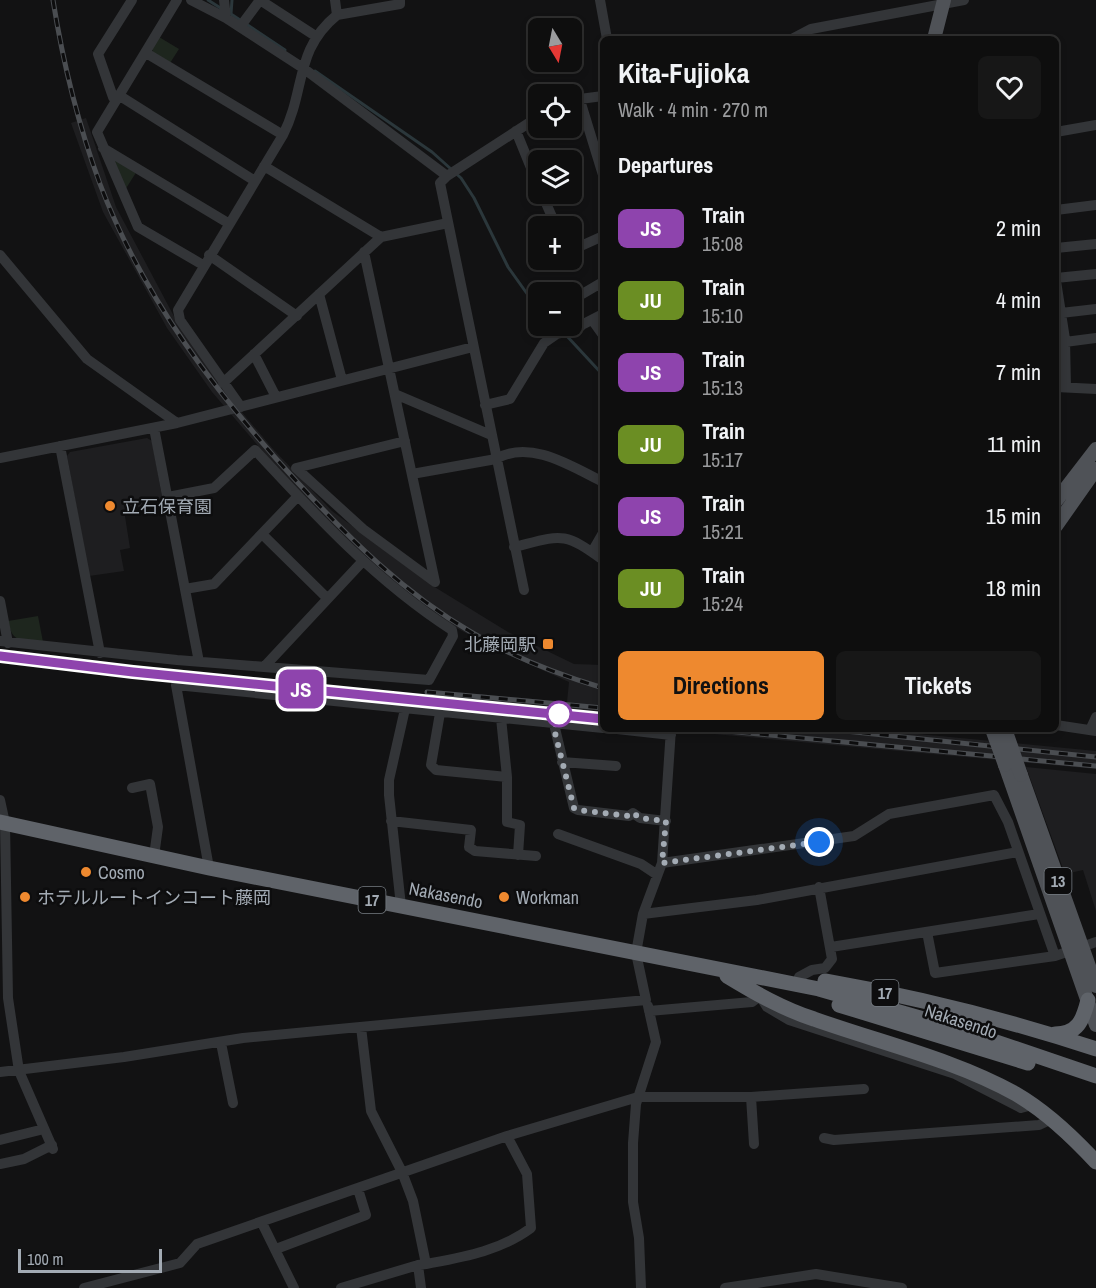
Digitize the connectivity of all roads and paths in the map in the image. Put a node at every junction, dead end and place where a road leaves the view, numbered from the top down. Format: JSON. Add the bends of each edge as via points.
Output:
{"nodes":[{"id":1,"x":132,"y":0,"type":"edge"},
{"id":2,"x":177,"y":0,"type":"edge"},
{"id":3,"x":191,"y":0,"type":"edge"},
{"id":4,"x":224,"y":0,"type":"edge"},
{"id":5,"x":335,"y":0,"type":"edge"},
{"id":6,"x":600,"y":0,"type":"edge"},
{"id":7,"x":964,"y":0,"type":"edge"},
{"id":8,"x":400,"y":2,"type":"edge"},
{"id":9,"x":944,"y":2,"type":"edge"},
{"id":10,"x":337,"y":15,"type":"junction"},
{"id":11,"x":226,"y":18,"type":"junction"},
{"id":12,"x":240,"y":27,"type":"junction"},
{"id":13,"x":606,"y":36,"type":"edge"},
{"id":14,"x":798,"y":36,"type":"edge"},
{"id":15,"x":935,"y":36,"type":"edge"},
{"id":16,"x":317,"y":37,"type":"junction"},
{"id":17,"x":146,"y":53,"type":"junction"},
{"id":18,"x":303,"y":68,"type":"junction"},
{"id":19,"x":120,"y":96,"type":"junction"},
{"id":20,"x":600,"y":96,"type":"edge"},
{"id":21,"x":582,"y":98,"type":"edge"},
{"id":22,"x":582,"y":118,"type":"edge"},
{"id":23,"x":528,"y":123,"type":"edge"},
{"id":24,"x":1096,"y":125,"type":"edge"},
{"id":25,"x":516,"y":131,"type":"junction"},
{"id":26,"x":1059,"y":131,"type":"edge"},
{"id":27,"x":283,"y":135,"type":"junction"},
{"id":28,"x":103,"y":148,"type":"junction"},
{"id":29,"x":528,"y":160,"type":"edge"},
{"id":30,"x":264,"y":166,"type":"junction"},
{"id":31,"x":600,"y":167,"type":"edge"},
{"id":32,"x":447,"y":176,"type":"junction"},
{"id":33,"x":255,"y":181,"type":"junction"},
{"id":34,"x":1096,"y":205,"type":"edge"},
{"id":35,"x":1059,"y":210,"type":"edge"},
{"id":36,"x":228,"y":223,"type":"junction"},
{"id":37,"x":448,"y":223,"type":"junction"},
{"id":38,"x":381,"y":237,"type":"junction"},
{"id":39,"x":600,"y":237,"type":"edge"},
{"id":40,"x":1096,"y":244,"type":"edge"},
{"id":41,"x":582,"y":245,"type":"edge"},
{"id":42,"x":1059,"y":248,"type":"edge"},
{"id":43,"x":364,"y":252,"type":"junction"},
{"id":44,"x":0,"y":255,"type":"edge"},
{"id":45,"x":206,"y":260,"type":"junction"},
{"id":46,"x":1096,"y":274,"type":"edge"},
{"id":47,"x":1059,"y":280,"type":"edge"},
{"id":48,"x":600,"y":284,"type":"edge"},
{"id":49,"x":319,"y":294,"type":"junction"},
{"id":50,"x":582,"y":294,"type":"edge"},
{"id":51,"x":1059,"y":300,"type":"edge"},
{"id":52,"x":1096,"y":309,"type":"edge"},
{"id":53,"x":1061,"y":313,"type":"junction"},
{"id":54,"x":297,"y":316,"type":"junction"},
{"id":55,"x":600,"y":317,"type":"edge"},
{"id":56,"x":593,"y":321,"type":"junction"},
{"id":57,"x":582,"y":326,"type":"edge"},
{"id":58,"x":1060,"y":326,"type":"edge"},
{"id":59,"x":600,"y":331,"type":"edge"},
{"id":60,"x":554,"y":336,"type":"edge"},
{"id":61,"x":1096,"y":338,"type":"edge"},
{"id":62,"x":1065,"y":342,"type":"junction"},
{"id":63,"x":473,"y":347,"type":"junction"},
{"id":64,"x":254,"y":354,"type":"junction"},
{"id":65,"x":389,"y":367,"type":"junction"},
{"id":66,"x":342,"y":380,"type":"junction"},
{"id":67,"x":223,"y":383,"type":"junction"},
{"id":68,"x":1061,"y":387,"type":"edge"},
{"id":69,"x":1096,"y":389,"type":"edge"},
{"id":70,"x":395,"y":394,"type":"junction"},
{"id":71,"x":276,"y":397,"type":"junction"},
{"id":72,"x":485,"y":405,"type":"junction"},
{"id":73,"x":241,"y":407,"type":"junction"},
{"id":74,"x":177,"y":423,"type":"junction"},
{"id":75,"x":154,"y":429,"type":"junction"},
{"id":76,"x":491,"y":435,"type":"junction"},
{"id":77,"x":405,"y":441,"type":"junction"},
{"id":78,"x":60,"y":446,"type":"junction"},
{"id":79,"x":1096,"y":449,"type":"edge"},
{"id":80,"x":0,"y":458,"type":"edge"},
{"id":81,"x":495,"y":459,"type":"junction"},
{"id":82,"x":1096,"y":470,"type":"edge"},
{"id":83,"x":412,"y":474,"type":"junction"},
{"id":84,"x":600,"y":481,"type":"edge"},
{"id":85,"x":298,"y":496,"type":"junction"},
{"id":86,"x":168,"y":497,"type":"junction"},
{"id":87,"x":1059,"y":497,"type":"edge"},
{"id":88,"x":1059,"y":522,"type":"edge"},
{"id":89,"x":262,"y":534,"type":"junction"},
{"id":90,"x":600,"y":538,"type":"edge"},
{"id":91,"x":514,"y":547,"type":"junction"},
{"id":92,"x":592,"y":552,"type":"junction"},
{"id":93,"x":600,"y":558,"type":"edge"},
{"id":94,"x":362,"y":562,"type":"junction"},
{"id":95,"x":185,"y":589,"type":"junction"},
{"id":96,"x":524,"y":590,"type":"dead end"},
{"id":97,"x":327,"y":598,"type":"junction"},
{"id":98,"x":0,"y":601,"type":"edge"},
{"id":99,"x":4,"y":642,"type":"edge"},
{"id":100,"x":100,"y":653,"type":"junction"},
{"id":101,"x":199,"y":662,"type":"junction"},
{"id":102,"x":264,"y":667,"type":"junction"},
{"id":103,"x":405,"y":709,"type":"junction"},
{"id":104,"x":440,"y":713,"type":"junction"},
{"id":105,"x":1096,"y":717,"type":"edge"},
{"id":106,"x":501,"y":718,"type":"junction"},
{"id":107,"x":554,"y":724,"type":"junction"},
{"id":108,"x":1059,"y":724,"type":"edge"},
{"id":109,"x":600,"y":728,"type":"edge"},
{"id":110,"x":1093,"y":730,"type":"edge"},
{"id":111,"x":671,"y":732,"type":"edge"},
{"id":112,"x":993,"y":732,"type":"edge"},
{"id":113,"x":1006,"y":732,"type":"edge"},
{"id":114,"x":562,"y":762,"type":"junction"},
{"id":115,"x":616,"y":766,"type":"dead end"},
{"id":116,"x":507,"y":777,"type":"junction"},
{"id":117,"x":132,"y":788,"type":"dead end"},
{"id":118,"x":0,"y":800,"type":"edge"},
{"id":119,"x":391,"y":821,"type":"junction"},
{"id":120,"x":666,"y":821,"type":"junction"},
{"id":121,"x":2,"y":823,"type":"edge"},
{"id":122,"x":558,"y":834,"type":"dead end"},
{"id":123,"x":1018,"y":852,"type":"junction"},
{"id":124,"x":518,"y":855,"type":"junction"},
{"id":125,"x":154,"y":856,"type":"junction"},
{"id":126,"x":536,"y":856,"type":"dead end"},
{"id":127,"x":662,"y":863,"type":"junction"},
{"id":128,"x":209,"y":868,"type":"junction"},
{"id":129,"x":656,"y":874,"type":"junction"},
{"id":130,"x":819,"y":887,"type":"junction"},
{"id":131,"x":2,"y":901,"type":"edge"},
{"id":132,"x":401,"y":906,"type":"junction"},
{"id":133,"x":643,"y":914,"type":"junction"},
{"id":134,"x":1039,"y":914,"type":"junction"},
{"id":135,"x":927,"y":932,"type":"junction"},
{"id":136,"x":1096,"y":942,"type":"edge"},
{"id":137,"x":831,"y":947,"type":"junction"},
{"id":138,"x":1076,"y":950,"type":"junction"},
{"id":139,"x":636,"y":953,"type":"junction"},
{"id":140,"x":1054,"y":956,"type":"junction"},
{"id":141,"x":714,"y":969,"type":"junction"},
{"id":142,"x":799,"y":977,"type":"junction"},
{"id":143,"x":1092,"y":993,"type":"edge"},
{"id":144,"x":760,"y":996,"type":"junction"},
{"id":145,"x":647,"y":1006,"type":"junction"},
{"id":146,"x":1096,"y":1025,"type":"edge"},
{"id":147,"x":361,"y":1026,"type":"junction"},
{"id":148,"x":1052,"y":1035,"type":"junction"},
{"id":149,"x":222,"y":1042,"type":"junction"},
{"id":150,"x":1096,"y":1049,"type":"edge"},
{"id":151,"x":19,"y":1071,"type":"junction"},
{"id":152,"x":0,"y":1072,"type":"edge"},
{"id":153,"x":1070,"y":1072,"type":"junction"},
{"id":154,"x":1096,"y":1076,"type":"edge"},
{"id":155,"x":1096,"y":1086,"type":"edge"},
{"id":156,"x":864,"y":1089,"type":"dead end"},
{"id":157,"x":638,"y":1097,"type":"junction"},
{"id":158,"x":752,"y":1097,"type":"junction"},
{"id":159,"x":233,"y":1103,"type":"dead end"},
{"id":160,"x":1052,"y":1119,"type":"junction"},
{"id":161,"x":44,"y":1129,"type":"junction"},
{"id":162,"x":507,"y":1136,"type":"junction"},
{"id":163,"x":824,"y":1138,"type":"dead end"},
{"id":164,"x":0,"y":1140,"type":"edge"},
{"id":165,"x":754,"y":1144,"type":"dead end"},
{"id":166,"x":1096,"y":1162,"type":"edge"},
{"id":167,"x":0,"y":1164,"type":"edge"},
{"id":168,"x":402,"y":1172,"type":"junction"},
{"id":169,"x":358,"y":1189,"type":"junction"},
{"id":170,"x":262,"y":1223,"type":"junction"},
{"id":171,"x":276,"y":1249,"type":"junction"},
{"id":172,"x":422,"y":1264,"type":"junction"},
{"id":173,"x":84,"y":1288,"type":"edge"},
{"id":174,"x":294,"y":1288,"type":"edge"},
{"id":175,"x":341,"y":1288,"type":"edge"},
{"id":176,"x":421,"y":1288,"type":"edge"},
{"id":177,"x":641,"y":1288,"type":"edge"},
{"id":178,"x":725,"y":1288,"type":"edge"},
{"id":179,"x":902,"y":1288,"type":"edge"}],
"edges":[{"from":1,"to":19,"type":"street","via":[[98,54],[113,97]]},
{"from":2,"to":17,"type":"street"},
{"from":3,"to":11,"type":"street"},
{"from":4,"to":11,"type":"street"},
{"from":5,"to":10,"type":"street"},
{"from":6,"to":13,"type":"street"},
{"from":7,"to":9,"type":"street"},
{"from":8,"to":10,"type":"street"},
{"from":9,"to":14,"type":"street","via":[[811,29]]},
{"from":9,"to":15,"type":"main road"},
{"from":10,"to":16,"type":"street"},
{"from":11,"to":12,"type":"street"},
{"from":12,"to":16,"type":"street","via":[[260,0]]},
{"from":12,"to":18,"type":"street"},
{"from":16,"to":18,"type":"street","via":[[309,47]]},
{"from":17,"to":19,"type":"street"},
{"from":17,"to":27,"type":"street"},
{"from":18,"to":27,"type":"street","via":[[294,113]]},
{"from":18,"to":32,"type":"street"},
{"from":19,"to":28,"type":"street","via":[[97,132]]},
{"from":19,"to":33,"type":"street"},
{"from":20,"to":21,"type":"street"},
{"from":22,"to":31,"type":"street"},
{"from":23,"to":25,"type":"street"},
{"from":24,"to":26,"type":"street"},
{"from":25,"to":29,"type":"street"},
{"from":25,"to":32,"type":"street"},
{"from":27,"to":30,"type":"street"},
{"from":28,"to":36,"type":"street"},
{"from":28,"to":45,"type":"street","via":[[138,226]]},
{"from":30,"to":33,"type":"street"},
{"from":30,"to":38,"type":"street"},
{"from":32,"to":37,"type":"street","via":[[441,183]]},
{"from":33,"to":36,"type":"street"},
{"from":34,"to":35,"type":"street"},
{"from":36,"to":45,"type":"street"},
{"from":37,"to":38,"type":"street"},
{"from":37,"to":63,"type":"street"},
{"from":38,"to":43,"type":"street"},
{"from":39,"to":41,"type":"street"},
{"from":40,"to":42,"type":"street"},
{"from":43,"to":49,"type":"street"},
{"from":43,"to":65,"type":"street"},
{"from":44,"to":74,"type":"street","via":[[87,359]]},
{"from":45,"to":54,"type":"street"},
{"from":45,"to":67,"type":"street","via":[[177,314]]},
{"from":46,"to":47,"type":"street"},
{"from":48,"to":50,"type":"street"},
{"from":49,"to":54,"type":"street"},
{"from":49,"to":66,"type":"street"},
{"from":51,"to":53,"type":"street"},
{"from":52,"to":53,"type":"street"},
{"from":53,"to":58,"type":"street"},
{"from":54,"to":64,"type":"street"},
{"from":55,"to":56,"type":"street"},
{"from":56,"to":57,"type":"street"},
{"from":56,"to":59,"type":"street"},
{"from":58,"to":62,"type":"street"},
{"from":60,"to":72,"type":"street","via":[[544,344],[510,399]]},
{"from":61,"to":62,"type":"street"},
{"from":62,"to":68,"type":"street"},
{"from":63,"to":65,"type":"street"},
{"from":63,"to":72,"type":"street"},
{"from":64,"to":67,"type":"street"},
{"from":64,"to":71,"type":"street"},
{"from":65,"to":66,"type":"street"},
{"from":65,"to":70,"type":"street"},
{"from":66,"to":71,"type":"street"},
{"from":67,"to":73,"type":"street"},
{"from":68,"to":69,"type":"street"},
{"from":70,"to":76,"type":"street"},
{"from":70,"to":77,"type":"street"},
{"from":71,"to":73,"type":"street"},
{"from":72,"to":76,"type":"street"},
{"from":73,"to":74,"type":"street"},
{"from":74,"to":75,"type":"street"},
{"from":75,"to":78,"type":"street"},
{"from":75,"to":86,"type":"street"},
{"from":76,"to":81,"type":"street"},
{"from":77,"to":83,"type":"street"},
{"from":77,"to":83,"type":"street","via":[[296,468],[363,529],[435,582]]},
{"from":78,"to":80,"type":"street"},
{"from":78,"to":100,"type":"street"},
{"from":79,"to":87,"type":"main road"},
{"from":81,"to":83,"type":"street"},
{"from":81,"to":84,"type":"street","via":[[522,450],[537,452]]},
{"from":81,"to":91,"type":"street"},
{"from":82,"to":88,"type":"main road"},
{"from":85,"to":86,"type":"street","via":[[255,450],[214,488]]},
{"from":85,"to":89,"type":"street"},
{"from":85,"to":94,"type":"street"},
{"from":86,"to":95,"type":"street"},
{"from":89,"to":95,"type":"street","via":[[214,584]]},
{"from":89,"to":97,"type":"street"},
{"from":90,"to":92,"type":"street"},
{"from":91,"to":92,"type":"street","via":[[564,537]]},
{"from":91,"to":96,"type":"street"},
{"from":92,"to":93,"type":"street"},
{"from":94,"to":97,"type":"street"},
{"from":94,"to":102,"type":"street","via":[[452,630],[453,636],[429,680]]},
{"from":95,"to":101,"type":"street"},
{"from":97,"to":102,"type":"street"},
{"from":98,"to":99,"type":"street"},
{"from":99,"to":100,"type":"street"},
{"from":100,"to":101,"type":"street"},
{"from":101,"to":102,"type":"street"},
{"from":103,"to":104,"type":"street"},
{"from":103,"to":119,"type":"street","via":[[389,780]]},
{"from":103,"to":128,"type":"street","via":[[176,685]]},
{"from":104,"to":106,"type":"street"},
{"from":104,"to":116,"type":"street","via":[[431,765],[436,770]]},
{"from":105,"to":110,"type":"street"},
{"from":106,"to":107,"type":"street"},
{"from":106,"to":116,"type":"street"},
{"from":107,"to":109,"type":"street"},
{"from":107,"to":114,"type":"street"},
{"from":108,"to":110,"type":"street"},
{"from":111,"to":120,"type":"street"},
{"from":112,"to":138,"type":"main road","number":"13","bridge":true},
{"from":113,"to":138,"type":"main road","number":"13","bridge":true},
{"from":114,"to":115,"type":"street"},
{"from":114,"to":120,"type":"street","via":[[574,808],[629,816],[633,813],[640,818]]},
{"from":116,"to":124,"type":"street","via":[[507,822],[520,825]]},
{"from":117,"to":125,"type":"street","via":[[150,784],[158,827]]},
{"from":118,"to":121,"type":"street"},
{"from":119,"to":124,"type":"street","via":[[471,830],[469,847],[476,851]]},
{"from":119,"to":132,"type":"street"},
{"from":120,"to":127,"type":"street"},
{"from":121,"to":125,"type":"highway","name":"Nakasendo","number":"17"},
{"from":121,"to":131,"type":"street"},
{"from":122,"to":129,"type":"street","via":[[641,864]]},
{"from":123,"to":127,"type":"street","via":[[994,795],[889,814],[854,836]]},
{"from":123,"to":130,"type":"street"},
{"from":123,"to":134,"type":"street"},
{"from":124,"to":126,"type":"street"},
{"from":125,"to":128,"type":"highway","name":"Nakasendo","number":"17"},
{"from":127,"to":129,"type":"street"},
{"from":128,"to":132,"type":"highway","name":"Nakasendo","number":"17"},
{"from":129,"to":133,"type":"street"},
{"from":130,"to":133,"type":"street","via":[[757,900]]},
{"from":130,"to":137,"type":"street"},
{"from":131,"to":151,"type":"street","via":[[8,998]]},
{"from":132,"to":139,"type":"highway","name":"Nakasendo","number":"17"},
{"from":133,"to":139,"type":"street"},
{"from":134,"to":135,"type":"street"},
{"from":134,"to":140,"type":"street"},
{"from":135,"to":137,"type":"street"},
{"from":135,"to":140,"type":"street","via":[[935,973]]},
{"from":136,"to":138,"type":"street"},
{"from":137,"to":142,"type":"street","via":[[829,964]]},
{"from":138,"to":140,"type":"street"},
{"from":138,"to":143,"type":"main road","number":"13"},
{"from":139,"to":141,"type":"highway","name":"Nakasendo","number":"17"},
{"from":139,"to":145,"type":"street"},
{"from":141,"to":142,"type":"highway","number":"17"},
{"from":141,"to":144,"type":"highway"},
{"from":141,"to":153,"type":"highway","name":"Nakasendo","number":"17","via":[[874,1004]]},
{"from":142,"to":148,"type":"highway","number":"17","via":[[902,996]]},
{"from":143,"to":146,"type":"main road","number":"13"},
{"from":143,"to":148,"type":"highway","via":[[1084,1017],[1075,1029]]},
{"from":144,"to":145,"type":"street","via":[[752,1002]]},
{"from":144,"to":160,"type":"highway","via":[[812,1019],[915,1051],[1016,1094]]},
{"from":145,"to":147,"type":"street"},
{"from":145,"to":157,"type":"street","via":[[656,1042]]},
{"from":147,"to":149,"type":"street"},
{"from":147,"to":168,"type":"street","via":[[371,1111]]},
{"from":148,"to":150,"type":"highway","number":"17"},
{"from":149,"to":151,"type":"street"},
{"from":149,"to":159,"type":"street"},
{"from":151,"to":152,"type":"street"},
{"from":151,"to":161,"type":"street"},
{"from":153,"to":154,"type":"highway","name":"Nakasendo","number":"17"},
{"from":153,"to":155,"type":"highway","name":"Nakasendo","number":"17"},
{"from":156,"to":158,"type":"street"},
{"from":157,"to":158,"type":"street"},
{"from":157,"to":162,"type":"street"},
{"from":157,"to":177,"type":"street","via":[[633,1203]]},
{"from":158,"to":165,"type":"street"},
{"from":160,"to":163,"type":"street","via":[[1039,1125]]},
{"from":160,"to":166,"type":"highway"},
{"from":161,"to":164,"type":"street"},
{"from":161,"to":167,"type":"street","via":[[52,1147]]},
{"from":162,"to":168,"type":"street"},
{"from":162,"to":172,"type":"street","via":[[527,1174],[531,1228],[476,1255]]},
{"from":168,"to":169,"type":"street"},
{"from":168,"to":172,"type":"street","via":[[413,1201]]},
{"from":169,"to":170,"type":"street"},
{"from":169,"to":171,"type":"street","via":[[366,1215]]},
{"from":170,"to":171,"type":"street"},
{"from":170,"to":173,"type":"street","via":[[197,1244],[180,1263]]},
{"from":171,"to":174,"type":"street"},
{"from":172,"to":175,"type":"street"},
{"from":172,"to":176,"type":"street"},
{"from":178,"to":179,"type":"street","via":[[816,1275]]}]}
